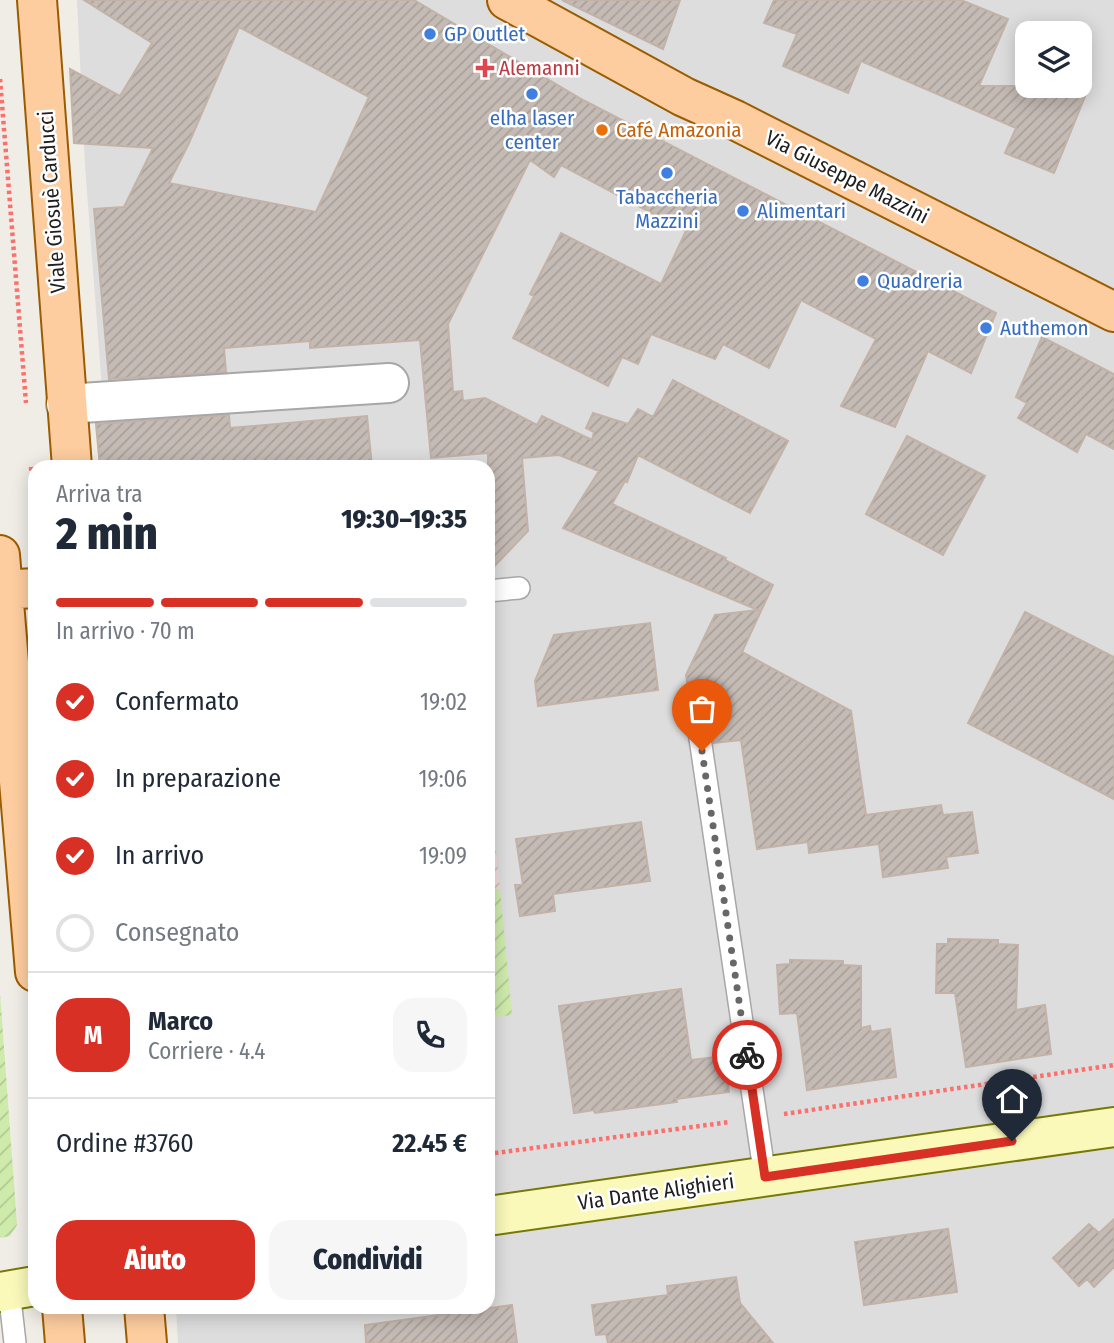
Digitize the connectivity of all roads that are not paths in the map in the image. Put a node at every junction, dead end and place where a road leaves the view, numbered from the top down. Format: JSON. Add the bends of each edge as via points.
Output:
{"nodes":[{"id":1,"x":37,"y":0,"type":"edge"},
{"id":2,"x":507,"y":0,"type":"edge"},
{"id":3,"x":1114,"y":312,"type":"edge"},
{"id":4,"x":389,"y":383,"type":"dead end"},
{"id":5,"x":66,"y":404,"type":"junction"},
{"id":6,"x":71,"y":460,"type":"edge"},
{"id":7,"x":9,"y":581,"type":"edge"},
{"id":8,"x":519,"y":588,"type":"dead end"},
{"id":9,"x":495,"y":590,"type":"edge"},
{"id":10,"x":698,"y":725,"type":"dead end"},
{"id":11,"x":28,"y":867,"type":"edge"},
{"id":12,"x":1114,"y":1127,"type":"edge"},
{"id":13,"x":765,"y":1177,"type":"junction"},
{"id":14,"x":495,"y":1215,"type":"edge"},
{"id":15,"x":15,"y":1289,"type":"edge"},
{"id":16,"x":63,"y":1314,"type":"edge"},
{"id":17,"x":145,"y":1314,"type":"edge"},
{"id":18,"x":15,"y":1343,"type":"edge"},
{"id":19,"x":65,"y":1343,"type":"edge"},
{"id":20,"x":147,"y":1343,"type":"edge"}],
"edges":[{"from":1,"to":5,"type":"main road","name":"Viale Giosuè Carducci"},
{"from":2,"to":3,"type":"main road","name":"Via Giuseppe Mazzini","via":[[684,97]]},
{"from":4,"to":5,"type":"street"},
{"from":5,"to":6,"type":"main road","name":"Viale Giosuè Carducci"},
{"from":7,"to":11,"type":"main road"},
{"from":8,"to":9,"type":"lane"},
{"from":10,"to":13,"type":"lane"},
{"from":12,"to":13,"type":"street","name":"Via Dante Alighieri"},
{"from":13,"to":14,"type":"street","name":"Via Dante Alighieri"},
{"from":15,"to":18,"type":"lane"},
{"from":16,"to":19,"type":"main road"},
{"from":17,"to":20,"type":"main road"}]}
